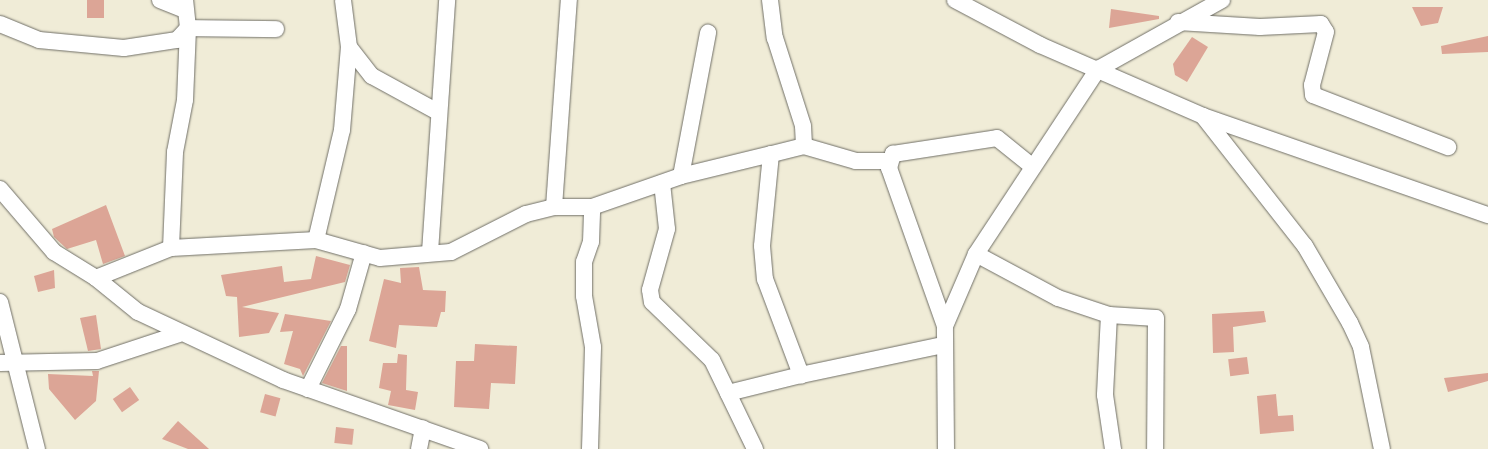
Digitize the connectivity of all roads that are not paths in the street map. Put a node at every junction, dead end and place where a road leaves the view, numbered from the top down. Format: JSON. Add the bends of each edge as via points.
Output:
{"nodes":[{"id":1,"x":160,"y":0,"type":"edge"},
{"id":2,"x":343,"y":0,"type":"edge"},
{"id":3,"x":447,"y":0,"type":"edge"},
{"id":4,"x":569,"y":0,"type":"edge"},
{"id":5,"x":770,"y":0,"type":"edge"},
{"id":6,"x":955,"y":0,"type":"edge"},
{"id":7,"x":1222,"y":0,"type":"edge"},
{"id":8,"x":185,"y":5,"type":"edge"},
{"id":9,"x":1175,"y":22,"type":"junction"},
{"id":10,"x":0,"y":24,"type":"edge"},
{"id":11,"x":188,"y":28,"type":"junction"},
{"id":12,"x":276,"y":29,"type":"dead end"},
{"id":13,"x":708,"y":33,"type":"dead end"},
{"id":14,"x":349,"y":47,"type":"junction"},
{"id":15,"x":1098,"y":69,"type":"junction"},
{"id":16,"x":438,"y":112,"type":"junction"},
{"id":17,"x":1203,"y":116,"type":"junction"},
{"id":18,"x":804,"y":146,"type":"junction"},
{"id":19,"x":1448,"y":148,"type":"dead end"},
{"id":20,"x":771,"y":154,"type":"junction"},
{"id":21,"x":889,"y":161,"type":"junction"},
{"id":22,"x":1033,"y":166,"type":"junction"},
{"id":23,"x":681,"y":176,"type":"junction"},
{"id":24,"x":662,"y":183,"type":"junction"},
{"id":25,"x":0,"y":189,"type":"edge"},
{"id":26,"x":554,"y":207,"type":"junction"},
{"id":27,"x":592,"y":207,"type":"junction"},
{"id":28,"x":1488,"y":215,"type":"edge"},
{"id":29,"x":316,"y":240,"type":"junction"},
{"id":30,"x":171,"y":248,"type":"junction"},
{"id":31,"x":430,"y":252,"type":"junction"},
{"id":32,"x":364,"y":253,"type":"junction"},
{"id":33,"x":976,"y":254,"type":"junction"},
{"id":34,"x":96,"y":278,"type":"junction"},
{"id":35,"x":0,"y":302,"type":"edge"},
{"id":36,"x":1109,"y":315,"type":"junction"},
{"id":37,"x":945,"y":326,"type":"junction"},
{"id":38,"x":179,"y":334,"type":"junction"},
{"id":39,"x":943,"y":345,"type":"junction"},
{"id":40,"x":6,"y":362,"type":"edge"},
{"id":41,"x":801,"y":375,"type":"junction"},
{"id":42,"x":308,"y":389,"type":"junction"},
{"id":43,"x":728,"y":393,"type":"junction"},
{"id":44,"x":423,"y":428,"type":"junction"},
{"id":45,"x":37,"y":449,"type":"edge"},
{"id":46,"x":419,"y":449,"type":"edge"},
{"id":47,"x":480,"y":449,"type":"edge"},
{"id":48,"x":590,"y":449,"type":"edge"},
{"id":49,"x":755,"y":449,"type":"edge"},
{"id":50,"x":946,"y":449,"type":"edge"},
{"id":51,"x":1113,"y":449,"type":"edge"},
{"id":52,"x":1155,"y":449,"type":"edge"},
{"id":53,"x":1382,"y":449,"type":"edge"}],
"edges":[{"from":1,"to":8,"type":"street"},
{"from":2,"to":14,"type":"street"},
{"from":3,"to":16,"type":"street"},
{"from":4,"to":26,"type":"street"},
{"from":5,"to":18,"type":"street","via":[[775,38],[803,126]]},
{"from":6,"to":15,"type":"street"},
{"from":7,"to":9,"type":"street"},
{"from":8,"to":11,"type":"street"},
{"from":9,"to":15,"type":"street"},
{"from":9,"to":19,"type":"street","via":[[1260,27],[1321,24],[1326,32],[1312,85],[1313,95]]},
{"from":10,"to":11,"type":"street","via":[[39,40],[124,48],[177,40]]},
{"from":11,"to":12,"type":"street"},
{"from":11,"to":30,"type":"street","via":[[185,100],[174,152]]},
{"from":13,"to":23,"type":"street"},
{"from":14,"to":16,"type":"street","via":[[372,76]]},
{"from":14,"to":29,"type":"street","via":[[342,130]]},
{"from":15,"to":17,"type":"street"},
{"from":15,"to":22,"type":"street"},
{"from":16,"to":31,"type":"street"},
{"from":17,"to":28,"type":"street"},
{"from":17,"to":53,"type":"street","via":[[1305,246],[1350,323],[1361,346]]},
{"from":18,"to":20,"type":"street"},
{"from":18,"to":21,"type":"street","via":[[856,161]]},
{"from":20,"to":23,"type":"street"},
{"from":20,"to":41,"type":"street","via":[[762,246],[765,280]]},
{"from":21,"to":22,"type":"street","via":[[893,154],[997,138]]},
{"from":21,"to":37,"type":"street"},
{"from":22,"to":33,"type":"street"},
{"from":23,"to":24,"type":"street"},
{"from":24,"to":27,"type":"street"},
{"from":24,"to":43,"type":"street","via":[[667,229],[650,290],[652,302],[712,360]]},
{"from":25,"to":34,"type":"street","via":[[54,252]]},
{"from":26,"to":27,"type":"street"},
{"from":26,"to":31,"type":"street","via":[[526,214],[464,248]]},
{"from":27,"to":48,"type":"street","via":[[591,242],[584,262],[584,296],[594,347]]},
{"from":29,"to":30,"type":"street"},
{"from":29,"to":32,"type":"street"},
{"from":30,"to":34,"type":"street"},
{"from":31,"to":32,"type":"street","via":[[380,258]]},
{"from":32,"to":42,"type":"street","via":[[348,309]]},
{"from":33,"to":36,"type":"street","via":[[1058,298]]},
{"from":33,"to":37,"type":"street"},
{"from":34,"to":38,"type":"street","via":[[138,312]]},
{"from":35,"to":40,"type":"street"},
{"from":36,"to":51,"type":"street","via":[[1105,395]]},
{"from":36,"to":52,"type":"street","via":[[1156,318]]},
{"from":37,"to":39,"type":"street"},
{"from":38,"to":40,"type":"street","via":[[98,361]]},
{"from":38,"to":42,"type":"street"},
{"from":39,"to":41,"type":"street"},
{"from":39,"to":50,"type":"street"},
{"from":40,"to":45,"type":"street"},
{"from":41,"to":43,"type":"street"},
{"from":42,"to":44,"type":"street"},
{"from":43,"to":49,"type":"street"},
{"from":44,"to":46,"type":"street"},
{"from":44,"to":47,"type":"street"}]}
